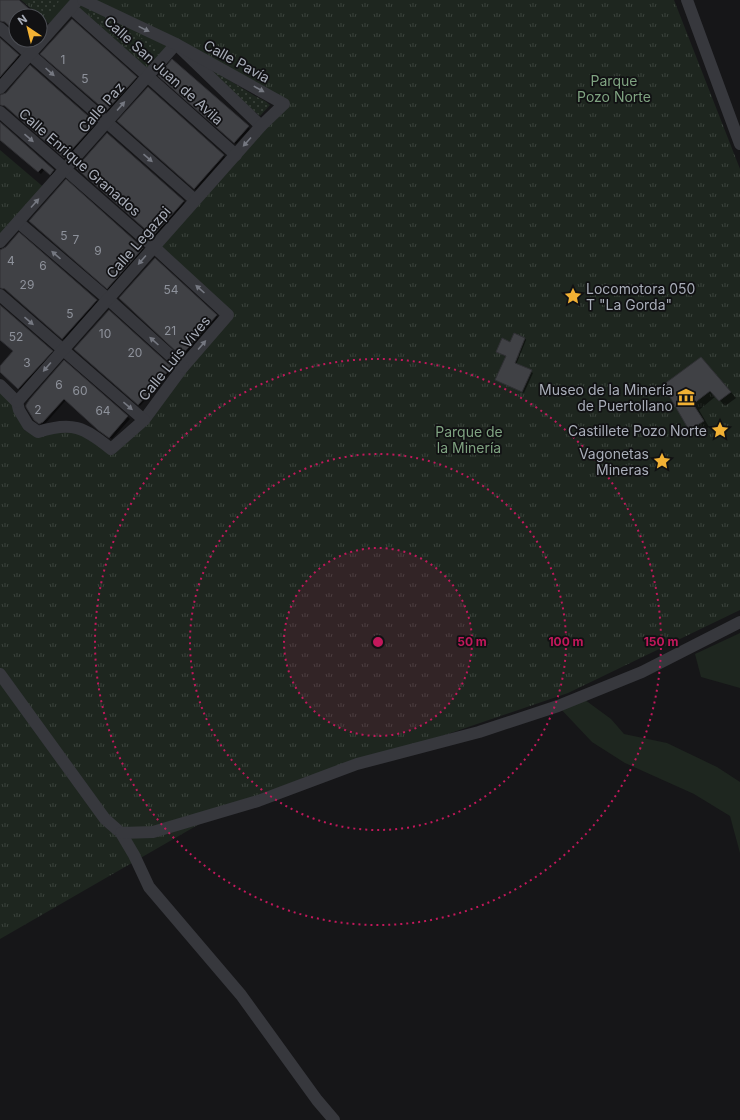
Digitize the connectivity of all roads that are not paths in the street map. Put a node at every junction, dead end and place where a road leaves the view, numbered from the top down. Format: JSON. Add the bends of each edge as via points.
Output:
{"nodes":[{"id":1,"x":83,"y":0,"type":"edge"},
{"id":2,"x":687,"y":0,"type":"edge"},
{"id":3,"x":75,"y":4,"type":"edge"},
{"id":4,"x":0,"y":28,"type":"edge"},
{"id":5,"x":176,"y":44,"type":"junction"},
{"id":6,"x":30,"y":54,"type":"junction"},
{"id":7,"x":148,"y":76,"type":"junction"},
{"id":8,"x":0,"y":88,"type":"edge"},
{"id":9,"x":284,"y":104,"type":"joint"},
{"id":10,"x":0,"y":112,"type":"edge"},
{"id":11,"x":107,"y":122,"type":"junction"},
{"id":12,"x":261,"y":126,"type":"junction"},
{"id":13,"x":740,"y":144,"type":"edge"},
{"id":14,"x":236,"y":155,"type":"junction"},
{"id":15,"x":65,"y":169,"type":"junction"},
{"id":16,"x":196,"y":200,"type":"junction"},
{"id":17,"x":18,"y":222,"type":"junction"},
{"id":18,"x":0,"y":242,"type":"edge"},
{"id":19,"x":154,"y":247,"type":"junction"},
{"id":20,"x":0,"y":295,"type":"edge"},
{"id":21,"x":108,"y":299,"type":"junction"},
{"id":22,"x":228,"y":315,"type":"joint"},
{"id":23,"x":62,"y":350,"type":"junction"},
{"id":24,"x":183,"y":367,"type":"junction"},
{"id":25,"x":0,"y":385,"type":"edge"},
{"id":26,"x":17,"y":402,"type":"junction"},
{"id":27,"x":144,"y":420,"type":"junction"},
{"id":28,"x":740,"y":622,"type":"edge"},
{"id":29,"x":0,"y":674,"type":"edge"},
{"id":30,"x":121,"y":832,"type":"junction"},
{"id":31,"x":334,"y":1120,"type":"edge"}],
"edges":[{"from":1,"to":5,"type":"street","name":"Calle Pavía","one_way":true},
{"from":2,"to":13,"type":"street"},
{"from":3,"to":6,"type":"street"},
{"from":3,"to":7,"type":"street","name":"Calle San Juan de Avila"},
{"from":4,"to":6,"type":"street"},
{"from":5,"to":7,"type":"street","name":"Calle Paz"},
{"from":5,"to":9,"type":"street","name":"Calle Pavía","one_way":true},
{"from":5,"to":12,"type":"street","name":"Calle Pavía"},
{"from":6,"to":8,"type":"street"},
{"from":6,"to":11,"type":"street","one_way":true},
{"from":11,"to":7,"type":"street","name":"Calle Paz","one_way":true},
{"from":7,"to":14,"type":"street","name":"Calle San Juan de Avila"},
{"from":9,"to":12,"type":"street","name":"Calle Legazpi"},
{"from":10,"to":15,"type":"street","name":"Calle Enrique Granados","one_way":true},
{"from":11,"to":15,"type":"street","name":"Calle Paz"},
{"from":11,"to":16,"type":"street","one_way":true},
{"from":12,"to":14,"type":"street","name":"Calle Legazpi","one_way":true},
{"from":14,"to":16,"type":"street","name":"Calle Legazpi"},
{"from":17,"to":15,"type":"street","name":"Calle Paz","one_way":true},
{"from":15,"to":19,"type":"street","name":"Calle Enrique Granados"},
{"from":16,"to":19,"type":"street","name":"Calle Legazpi"},
{"from":17,"to":18,"type":"street","name":"Calle Paz"},
{"from":21,"to":17,"type":"street","one_way":true},
{"from":19,"to":21,"type":"street","name":"Calle Legazpi","one_way":true},
{"from":22,"to":19,"type":"street","name":"Calle Enrique Granados","one_way":true},
{"from":20,"to":23,"type":"street","one_way":true},
{"from":21,"to":23,"type":"street","name":"Calle Legazpi"},
{"from":24,"to":21,"type":"street","one_way":true},
{"from":24,"to":22,"type":"street","name":"Calle Luis Vives","one_way":true},
{"from":23,"to":26,"type":"street","name":"Calle Legazpi","one_way":true},
{"from":23,"to":27,"type":"street","one_way":true},
{"from":24,"to":27,"type":"street","name":"Calle Luis Vives"},
{"from":25,"to":26,"type":"street"},
{"from":26,"to":27,"type":"street","name":"Calle Luis Vives","via":[[28,425],[38,432],[64,426],[80,428],[111,449]]},
{"from":28,"to":30,"type":"street","via":[[642,672],[558,706],[479,732],[358,764],[258,801],[153,832]]},
{"from":29,"to":30,"type":"street","via":[[105,819]]},
{"from":30,"to":31,"type":"street","via":[[149,887],[241,995]]}]}
